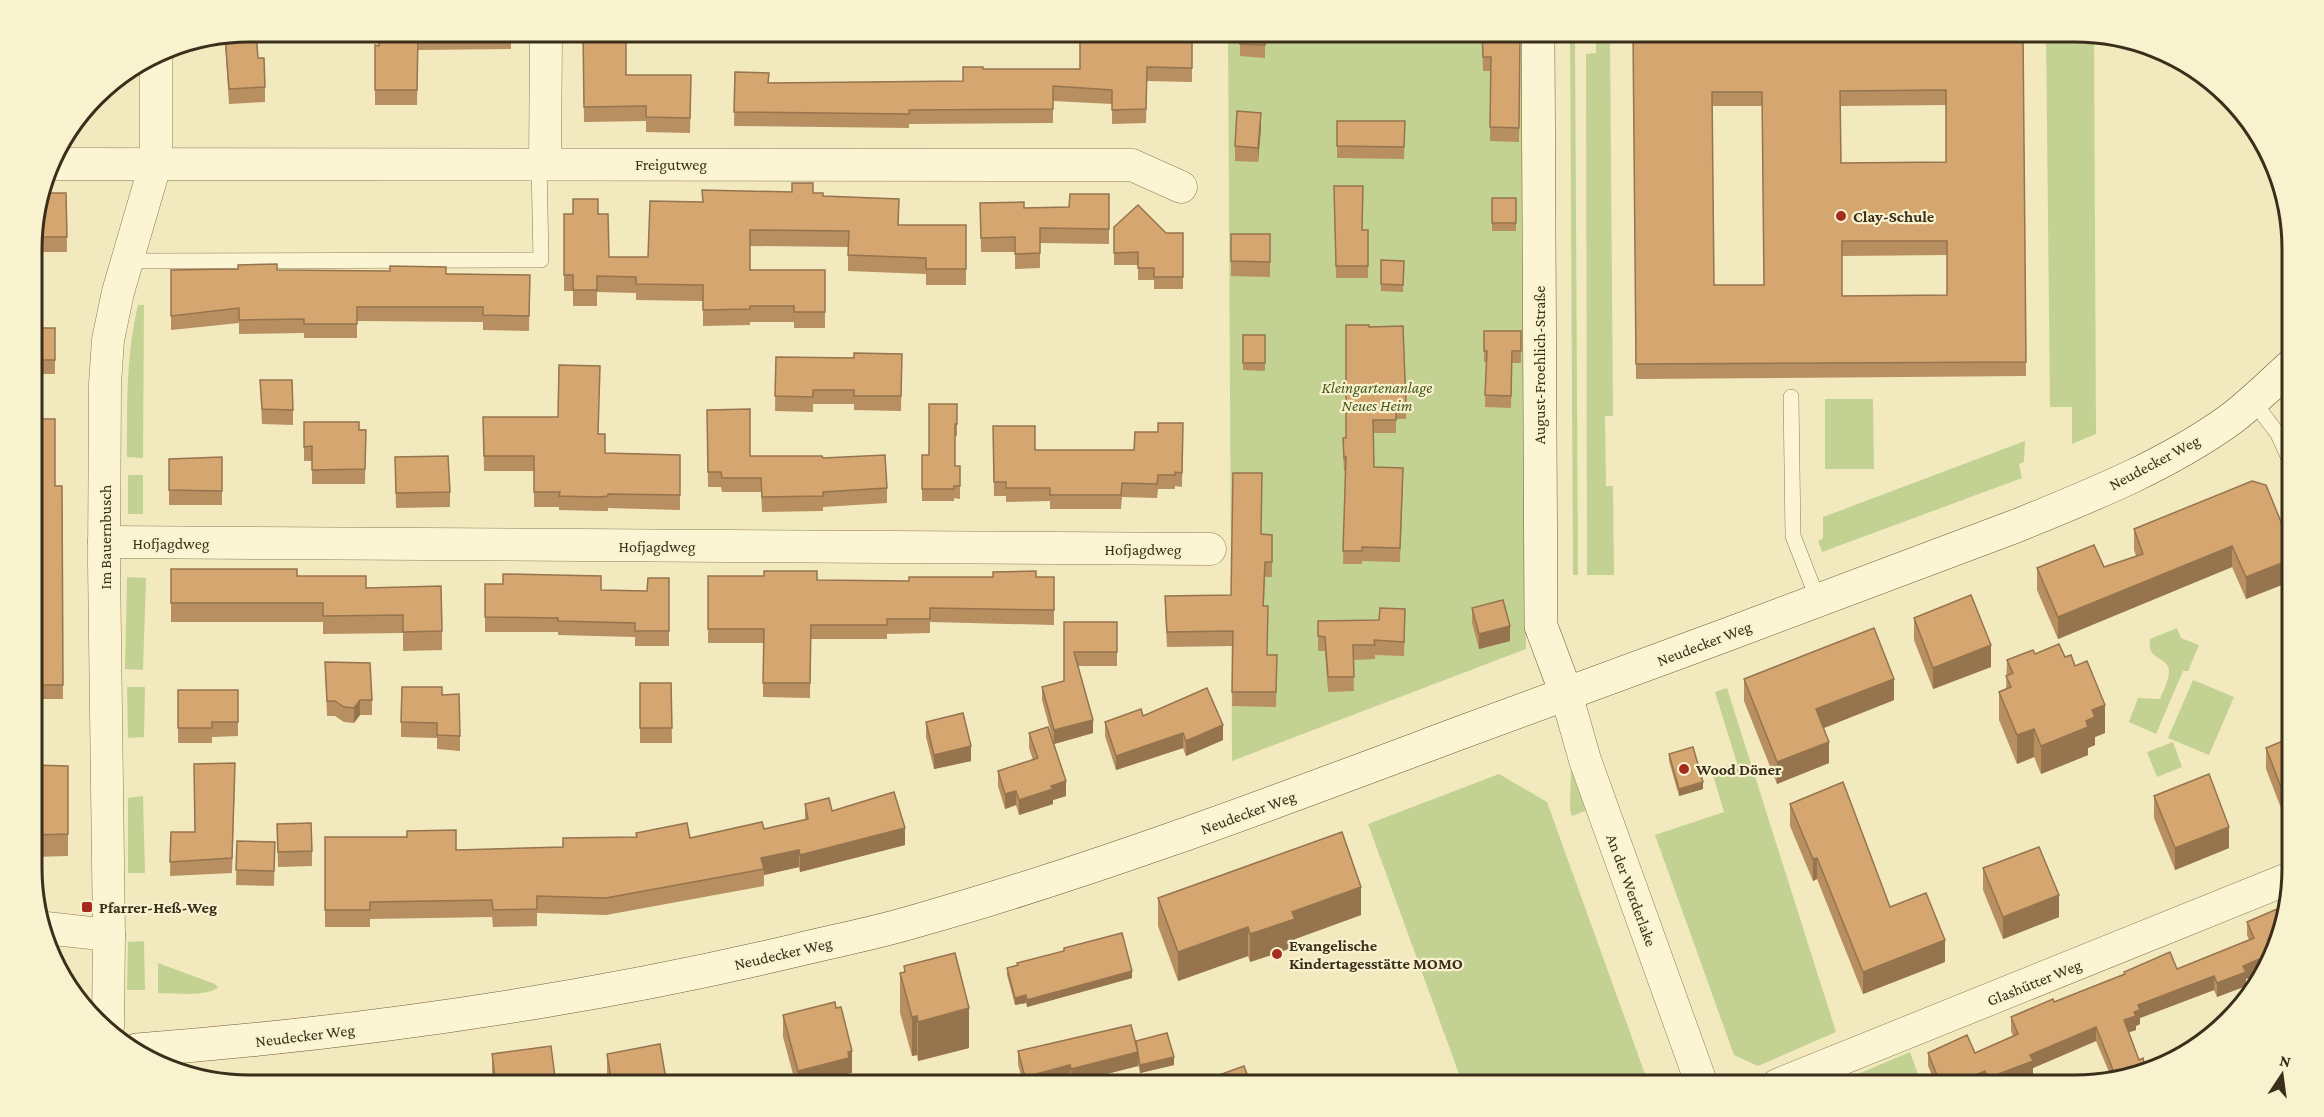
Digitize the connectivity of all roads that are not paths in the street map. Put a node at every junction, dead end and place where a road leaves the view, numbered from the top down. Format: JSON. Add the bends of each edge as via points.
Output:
{"nodes":[{"id":1,"x":546,"y":42,"type":"edge"},
{"id":2,"x":1538,"y":42,"type":"edge"},
{"id":3,"x":156,"y":65,"type":"edge"},
{"id":4,"x":156,"y":162,"type":"junction"},
{"id":5,"x":60,"y":164,"type":"edge"},
{"id":6,"x":542,"y":164,"type":"junction"},
{"id":7,"x":1181,"y":187,"type":"dead end"},
{"id":8,"x":128,"y":261,"type":"junction"},
{"id":9,"x":2282,"y":374,"type":"edge"},
{"id":10,"x":1791,"y":397,"type":"dead end"},
{"id":11,"x":2253,"y":401,"type":"junction"},
{"id":12,"x":2282,"y":443,"type":"edge"},
{"id":13,"x":104,"y":542,"type":"junction"},
{"id":14,"x":1210,"y":549,"type":"dead end"},
{"id":15,"x":1818,"y":600,"type":"junction"},
{"id":16,"x":1566,"y":693,"type":"junction"},
{"id":17,"x":2281,"y":882,"type":"edge"},
{"id":18,"x":51,"y":929,"type":"edge"},
{"id":19,"x":109,"y":935,"type":"junction"},
{"id":20,"x":108,"y":1019,"type":"edge"},
{"id":21,"x":149,"y":1049,"type":"edge"},
{"id":22,"x":1698,"y":1075,"type":"edge"},
{"id":23,"x":1803,"y":1075,"type":"edge"}],
"edges":[{"from":1,"to":6,"type":"street"},
{"from":2,"to":16,"type":"street","name":"August-Froehlich-Straße","via":[[1541,626]]},
{"from":3,"to":4,"type":"street","name":"Im Bauernbusch"},
{"from":4,"to":5,"type":"street","name":"Freigutweg"},
{"from":4,"to":6,"type":"street","name":"Freigutweg"},
{"from":4,"to":8,"type":"street","name":"Im Bauernbusch"},
{"from":6,"to":7,"type":"street","name":"Freigutweg","via":[[1132,165]]},
{"from":6,"to":8,"type":"lane","via":[[541,260]]},
{"from":8,"to":13,"type":"street","name":"Im Bauernbusch","via":[[108,340]]},
{"from":9,"to":11,"type":"street","name":"Neudecker Weg"},
{"from":10,"to":15,"type":"lane","via":[[1793,536]]},
{"from":11,"to":12,"type":"lane"},
{"from":11,"to":15,"type":"street","name":"Neudecker Weg","via":[[2157,465],[1994,534]]},
{"from":13,"to":14,"type":"street","name":"Hofjagdweg"},
{"from":13,"to":19,"type":"street","name":"Im Bauernbusch"},
{"from":15,"to":16,"type":"street","name":"Neudecker Weg"},
{"from":16,"to":21,"type":"street","name":"Neudecker Weg","via":[[1168,841],[911,923],[703,972],[560,1000],[416,1022]]},
{"from":16,"to":22,"type":"street","name":"An der Werderlake","via":[[1585,760]]},
{"from":17,"to":23,"type":"street","name":"Glashütter Weg"},
{"from":18,"to":19,"type":"street"},
{"from":19,"to":20,"type":"street","name":"Im Bauernbusch"}]}
